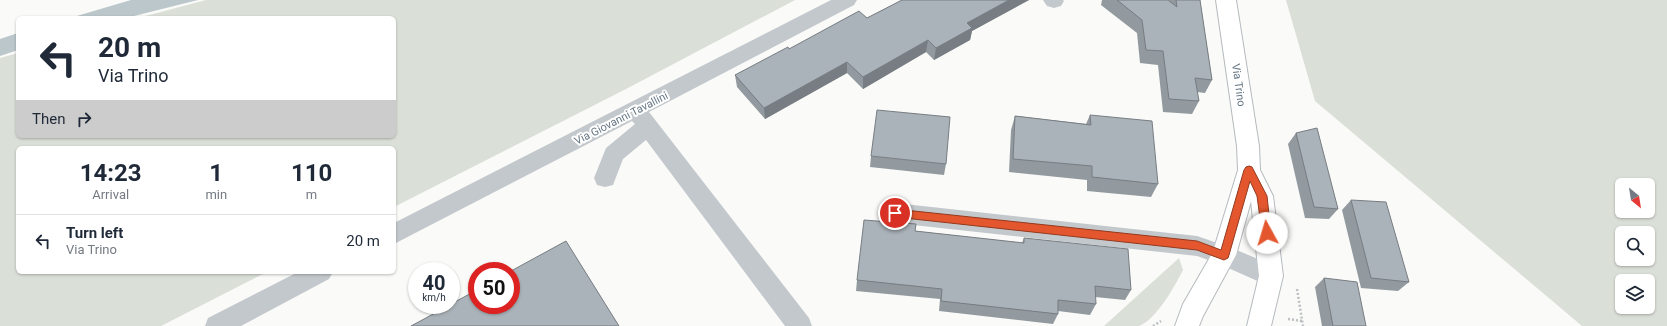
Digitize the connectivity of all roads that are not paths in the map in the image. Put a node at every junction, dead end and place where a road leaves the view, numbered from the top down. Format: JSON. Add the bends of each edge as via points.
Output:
{"nodes":[{"id":1,"x":847,"y":0,"type":"edge"},
{"id":2,"x":1226,"y":0,"type":"edge"},
{"id":3,"x":642,"y":118,"type":"junction"},
{"id":4,"x":1249,"y":170,"type":"junction"},
{"id":5,"x":605,"y":178,"type":"dead end"},
{"id":6,"x":895,"y":213,"type":"dead end"},
{"id":7,"x":396,"y":233,"type":"edge"},
{"id":8,"x":1224,"y":255,"type":"junction"},
{"id":9,"x":317,"y":274,"type":"edge"},
{"id":10,"x":1270,"y":276,"type":"junction"},
{"id":11,"x":216,"y":326,"type":"edge"},
{"id":12,"x":800,"y":326,"type":"edge"},
{"id":13,"x":1187,"y":326,"type":"edge"},
{"id":14,"x":1259,"y":326,"type":"edge"}],
"edges":[{"from":1,"to":3,"type":"street","name":"Via Giovanni Tavallini"},
{"from":2,"to":4,"type":"main road","name":"Via Trino","via":[[1248,146]]},
{"from":3,"to":5,"type":"street","via":[[614,154]]},
{"from":3,"to":7,"type":"street","name":"Via Giovanni Tavallini"},
{"from":3,"to":12,"type":"street"},
{"from":4,"to":8,"type":"main road","name":"Via Trino"},
{"from":4,"to":10,"type":"main road","name":"Via Trino","via":[[1262,196]]},
{"from":6,"to":8,"type":"street","via":[[1197,246]]},
{"from":8,"to":10,"type":"street"},
{"from":8,"to":13,"type":"main road","name":"Via Trino"},
{"from":9,"to":11,"type":"street"},
{"from":10,"to":14,"type":"main road","name":"Via Trino"}]}
